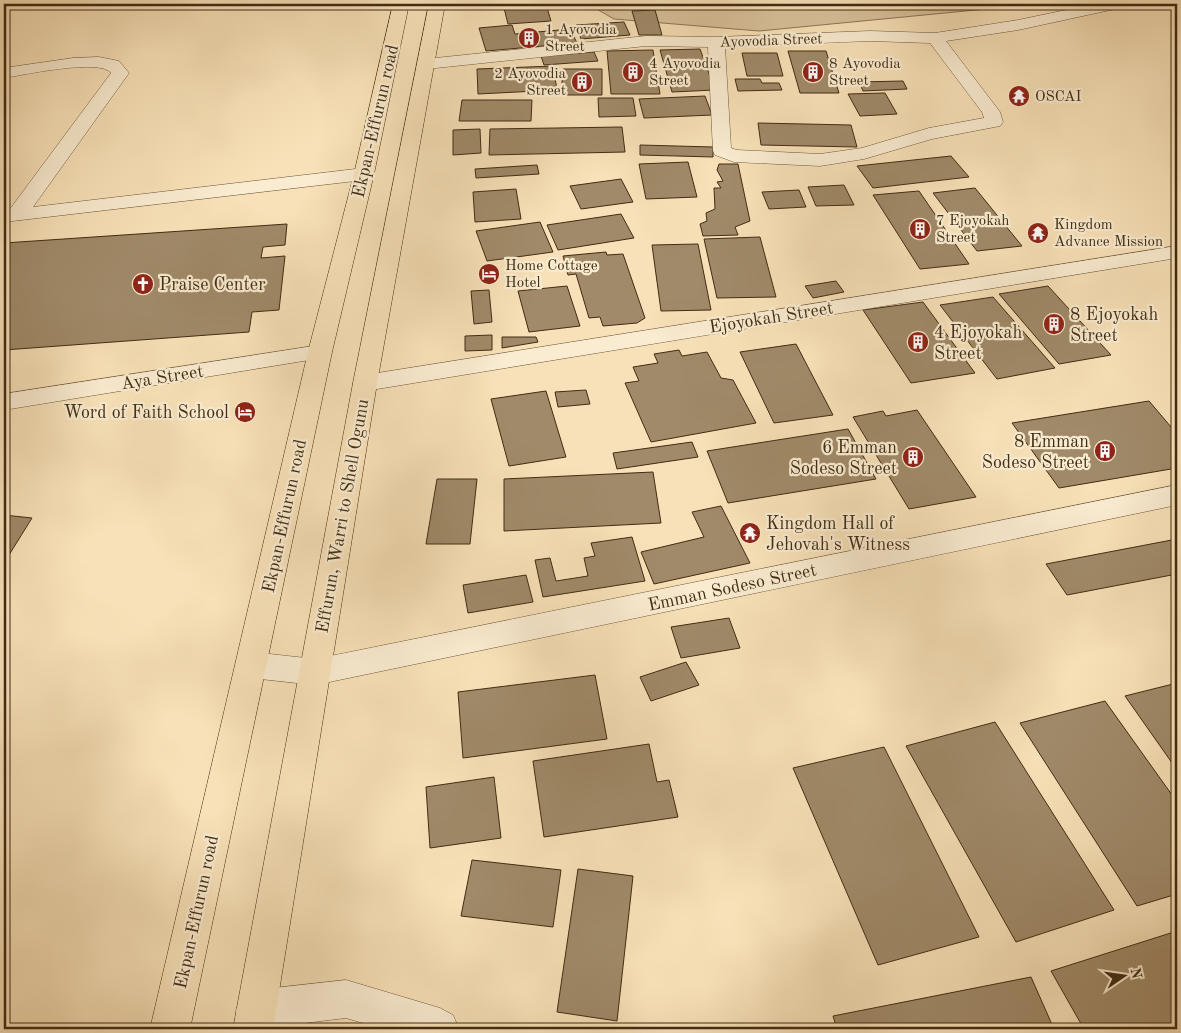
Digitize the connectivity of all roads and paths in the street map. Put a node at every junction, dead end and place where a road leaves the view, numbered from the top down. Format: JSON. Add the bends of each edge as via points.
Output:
{"nodes":[{"id":1,"x":401,"y":4,"type":"edge"},
{"id":2,"x":437,"y":4,"type":"edge"},
{"id":3,"x":1115,"y":4,"type":"edge"},
{"id":4,"x":935,"y":38,"type":"junction"},
{"id":5,"x":716,"y":42,"type":"junction"},
{"id":6,"x":426,"y":64,"type":"junction"},
{"id":7,"x":4,"y":73,"type":"edge"},
{"id":8,"x":364,"y":174,"type":"junction"},
{"id":9,"x":10,"y":215,"type":"edge"},
{"id":10,"x":1177,"y":252,"type":"edge"},
{"id":11,"x":320,"y":352,"type":"junction"},
{"id":12,"x":365,"y":383,"type":"junction"},
{"id":13,"x":4,"y":402,"type":"edge"},
{"id":14,"x":1177,"y":495,"type":"edge"},
{"id":15,"x":251,"y":665,"type":"junction"},
{"id":16,"x":316,"y":672,"type":"junction"},
{"id":17,"x":255,"y":1020,"type":"edge"},
{"id":18,"x":170,"y":1029,"type":"edge"},
{"id":19,"x":439,"y":1029,"type":"edge"}],
"edges":[{"from":1,"to":8,"type":"main road","name":"Ekpan-Effurun road"},
{"from":2,"to":6,"type":"main road","name":"Effurun, Warri to Shell Ogunu"},
{"from":3,"to":4,"type":"street","name":"Ayovodia Street"},
{"from":4,"to":5,"type":"street","name":"Ayovodia Street","via":[[870,36]]},
{"from":4,"to":5,"type":"street","via":[[992,112],[994,122],[929,134],[864,153],[820,160],[734,156],[722,151]]},
{"from":5,"to":6,"type":"street","name":"Ayovodia Street","via":[[646,41]]},
{"from":6,"to":12,"type":"main road","name":"Effurun, Warri to Shell Ogunu"},
{"from":7,"to":9,"type":"street","via":[[80,63],[109,63],[120,73]]},
{"from":8,"to":9,"type":"street"},
{"from":8,"to":11,"type":"main road","name":"Ekpan-Effurun road"},
{"from":10,"to":12,"type":"street","name":"Ejoyokah Street"},
{"from":11,"to":13,"type":"street","name":"Aya Street"},
{"from":11,"to":15,"type":"main road","name":"Ekpan-Effurun road"},
{"from":12,"to":16,"type":"main road","name":"Effurun, Warri to Shell Ogunu"},
{"from":14,"to":16,"type":"street","name":"Emman Sodeso Street"},
{"from":15,"to":16,"type":"street","name":"Emman Sodeso Street"},
{"from":15,"to":18,"type":"main road","name":"Ekpan-Effurun road"},
{"from":16,"to":17,"type":"main road","name":"Effurun, Warri to Shell Ogunu"},
{"from":17,"to":19,"type":"street","via":[[346,999],[426,1022]]}]}
